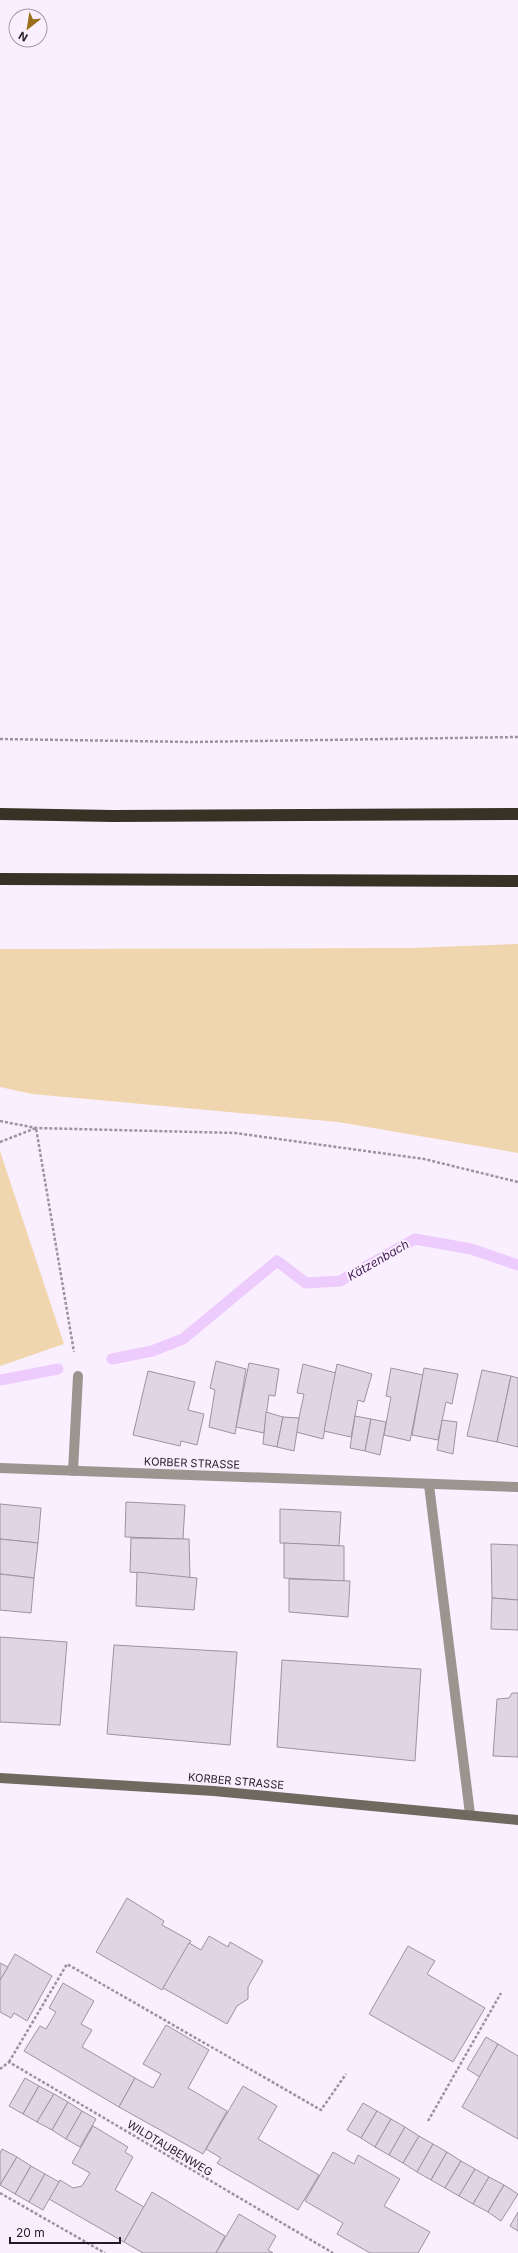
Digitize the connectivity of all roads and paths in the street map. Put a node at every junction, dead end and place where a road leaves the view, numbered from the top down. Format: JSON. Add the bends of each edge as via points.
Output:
{"nodes":[{"id":1,"x":518,"y":737,"type":"edge"},
{"id":2,"x":0,"y":739,"type":"edge"},
{"id":3,"x":0,"y":814,"type":"edge"},
{"id":4,"x":518,"y":814,"type":"edge"},
{"id":5,"x":0,"y":879,"type":"edge"},
{"id":6,"x":518,"y":881,"type":"edge"},
{"id":7,"x":0,"y":1121,"type":"edge"},
{"id":8,"x":36,"y":1128,"type":"junction"},
{"id":9,"x":0,"y":1142,"type":"edge"},
{"id":10,"x":518,"y":1182,"type":"edge"},
{"id":11,"x":78,"y":1376,"type":"joint"},
{"id":12,"x":0,"y":1468,"type":"edge"},
{"id":13,"x":73,"y":1471,"type":"junction"},
{"id":14,"x":429,"y":1484,"type":"junction"},
{"id":15,"x":518,"y":1487,"type":"edge"},
{"id":16,"x":0,"y":1778,"type":"edge"},
{"id":17,"x":470,"y":1814,"type":"junction"},
{"id":18,"x":518,"y":1820,"type":"edge"},
{"id":19,"x":501,"y":1993,"type":"dead end"},
{"id":20,"x":9,"y":2062,"type":"junction"},
{"id":21,"x":0,"y":2069,"type":"edge"},
{"id":22,"x":346,"y":2074,"type":"dead end"},
{"id":23,"x":428,"y":2121,"type":"dead end"},
{"id":24,"x":0,"y":2193,"type":"edge"},
{"id":25,"x":105,"y":2253,"type":"edge"},
{"id":26,"x":333,"y":2253,"type":"edge"}],
"edges":[{"from":1,"to":2,"type":"path","via":[[192,742]]},
{"from":3,"to":4,"type":"highway"},
{"from":5,"to":6,"type":"highway"},
{"from":7,"to":8,"type":"path"},
{"from":8,"to":9,"type":"path"},
{"from":8,"to":10,"type":"path","via":[[235,1133],[424,1159]]},
{"from":8,"to":11,"type":"path"},
{"from":11,"to":13,"type":"street"},
{"from":12,"to":13,"type":"street","name":"KORBER STRASSE"},
{"from":13,"to":14,"type":"street","name":"KORBER STRASSE"},
{"from":14,"to":15,"type":"street","name":"KORBER STRASSE"},
{"from":14,"to":17,"type":"street"},
{"from":16,"to":17,"type":"street","name":"KORBER STRASSE","via":[[214,1791]]},
{"from":17,"to":18,"type":"street","name":"KORBER STRASSE"},
{"from":19,"to":23,"type":"path"},
{"from":20,"to":21,"type":"path"},
{"from":20,"to":22,"type":"path","via":[[67,1964],[321,2110]]},
{"from":20,"to":26,"type":"path","name":"WILDTAUBENWEG"},
{"from":24,"to":25,"type":"path"}]}
